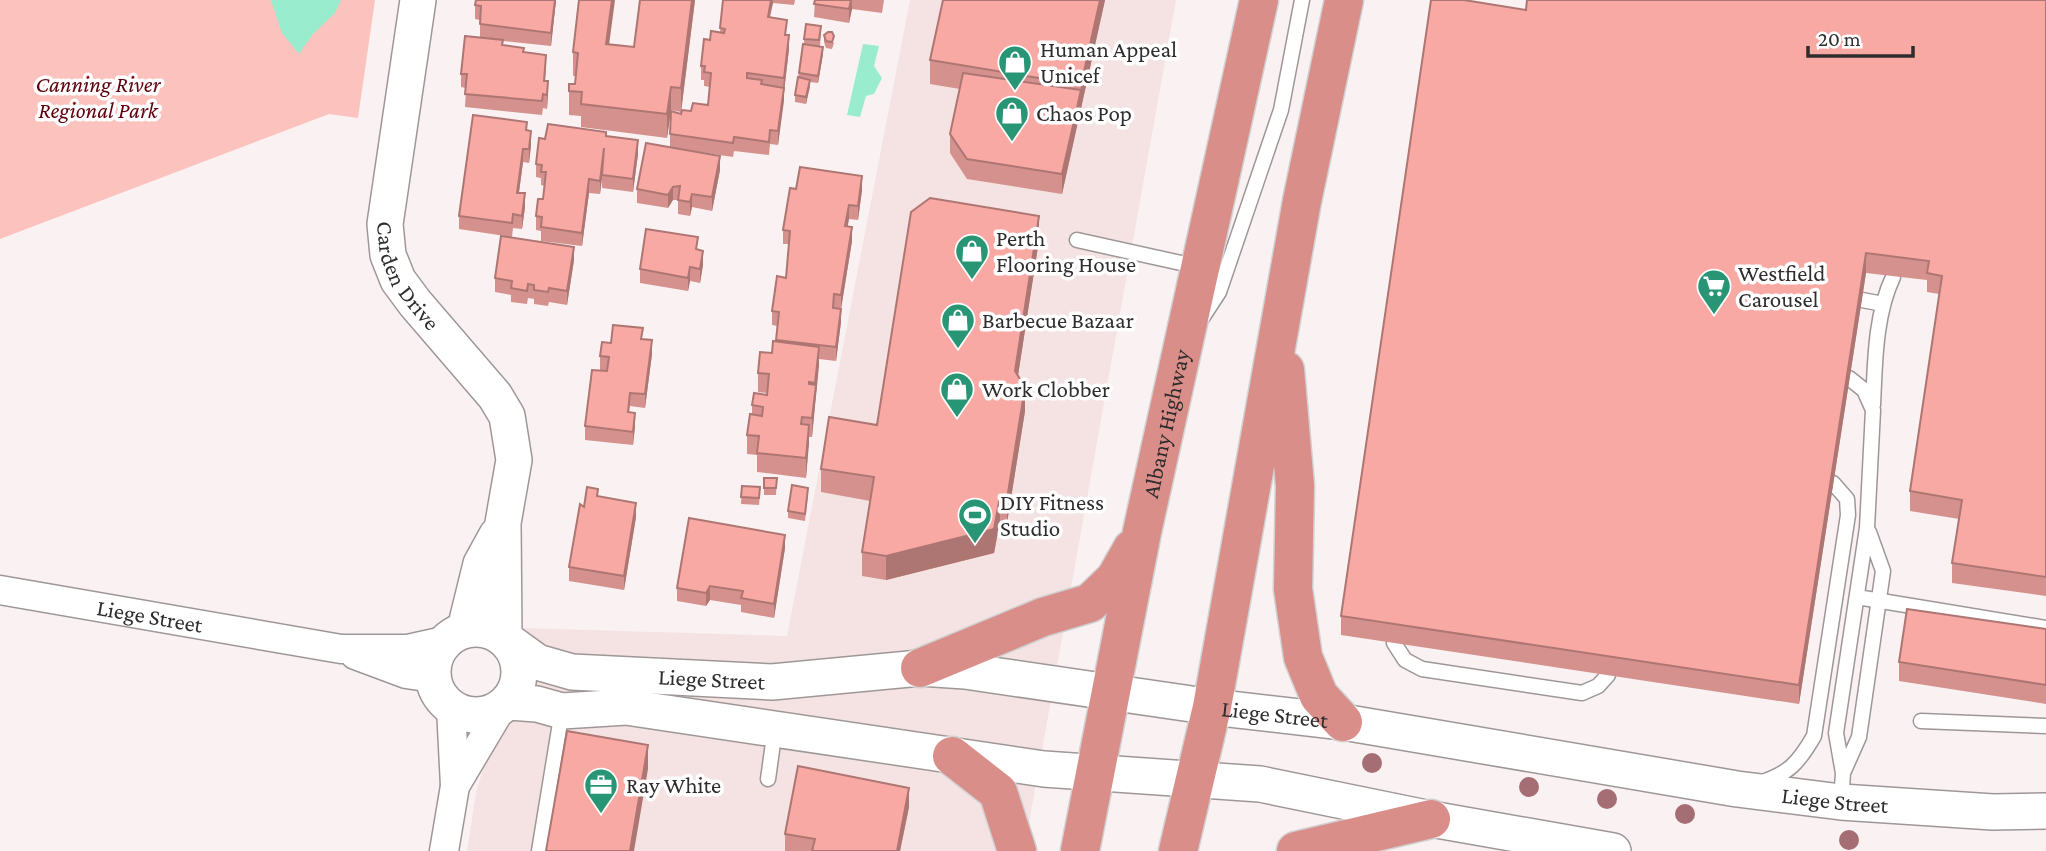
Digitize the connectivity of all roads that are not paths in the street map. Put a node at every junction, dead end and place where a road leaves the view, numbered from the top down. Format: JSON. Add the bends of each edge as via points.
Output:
{"nodes":[{"id":1,"x":418,"y":0,"type":"edge"},
{"id":2,"x":1259,"y":0,"type":"edge"},
{"id":3,"x":1302,"y":0,"type":"edge"},
{"id":4,"x":1344,"y":0,"type":"edge"},
{"id":5,"x":1077,"y":240,"type":"dead end"},
{"id":6,"x":1199,"y":267,"type":"junction"},
{"id":7,"x":1893,"y":276,"type":"edge"},
{"id":8,"x":1862,"y":300,"type":"edge"},
{"id":9,"x":1883,"y":303,"type":"junction"},
{"id":10,"x":1281,"y":319,"type":"junction"},
{"id":11,"x":1182,"y":348,"type":"junction"},
{"id":12,"x":1849,"y":378,"type":"edge"},
{"id":13,"x":1873,"y":410,"type":"junction"},
{"id":14,"x":1833,"y":483,"type":"edge"},
{"id":15,"x":503,"y":523,"type":"junction"},
{"id":16,"x":1867,"y":528,"type":"junction"},
{"id":17,"x":1142,"y":532,"type":"junction"},
{"id":18,"x":0,"y":590,"type":"edge"},
{"id":19,"x":1857,"y":597,"type":"junction"},
{"id":20,"x":1879,"y":601,"type":"junction"},
{"id":21,"x":2046,"y":628,"type":"edge"},
{"id":22,"x":455,"y":635,"type":"junction"},
{"id":23,"x":506,"y":640,"type":"junction"},
{"id":24,"x":1394,"y":643,"type":"edge"},
{"id":25,"x":341,"y":649,"type":"junction"},
{"id":26,"x":920,"y":668,"type":"junction"},
{"id":27,"x":1608,"y":675,"type":"edge"},
{"id":28,"x":433,"y":678,"type":"junction"},
{"id":29,"x":1110,"y":693,"type":"junction"},
{"id":30,"x":505,"y":704,"type":"junction"},
{"id":31,"x":451,"y":708,"type":"junction"},
{"id":32,"x":1212,"y":708,"type":"junction"},
{"id":33,"x":562,"y":710,"type":"junction"},
{"id":34,"x":1921,"y":721,"type":"dead end"},
{"id":35,"x":1343,"y":723,"type":"junction"},
{"id":36,"x":2046,"y":726,"type":"edge"},
{"id":37,"x":775,"y":729,"type":"junction"},
{"id":38,"x":952,"y":756,"type":"junction"},
{"id":39,"x":1095,"y":773,"type":"junction"},
{"id":40,"x":768,"y":779,"type":"dead end"},
{"id":41,"x":1196,"y":779,"type":"junction"},
{"id":42,"x":455,"y":786,"type":"junction"},
{"id":43,"x":1842,"y":787,"type":"junction"},
{"id":44,"x":1737,"y":789,"type":"junction"},
{"id":45,"x":2046,"y":811,"type":"edge"},
{"id":46,"x":1431,"y":819,"type":"junction"},
{"id":47,"x":444,"y":851,"type":"edge"},
{"id":48,"x":539,"y":851,"type":"edge"},
{"id":49,"x":1017,"y":851,"type":"edge"},
{"id":50,"x":1080,"y":851,"type":"edge"},
{"id":51,"x":1178,"y":851,"type":"edge"},
{"id":52,"x":1296,"y":851,"type":"edge"},
{"id":53,"x":1613,"y":851,"type":"edge"}],
"edges":[{"from":1,"to":15,"type":"street","name":"Carden Drive","via":[[385,224],[388,255],[398,280],[415,303],[507,416],[514,460]]},
{"from":2,"to":6,"type":"highway","name":"Albany Highway"},
{"from":3,"to":11,"type":"lane","via":[[1280,110],[1219,292]]},
{"from":4,"to":10,"type":"highway"},
{"from":5,"to":6,"type":"lane"},
{"from":6,"to":11,"type":"highway","name":"Albany Highway"},
{"from":7,"to":9,"type":"lane"},
{"from":8,"to":9,"type":"lane"},
{"from":9,"to":13,"type":"lane"},
{"from":10,"to":32,"type":"highway"},
{"from":10,"to":35,"type":"highway","via":[[1295,486],[1293,589],[1303,657],[1319,696]]},
{"from":11,"to":17,"type":"highway","name":"Albany Highway"},
{"from":12,"to":13,"type":"lane","via":[[1864,390]]},
{"from":13,"to":16,"type":"lane"},
{"from":14,"to":44,"type":"lane","via":[[1847,499],[1848,515],[1814,736],[1800,760],[1774,778]]},
{"from":15,"to":22,"type":"street","name":"Carden Drive","via":[[481,565]]},
{"from":15,"to":23,"type":"street","name":"Carden Drive"},
{"from":16,"to":19,"type":"lane"},
{"from":16,"to":20,"type":"lane","via":[[1883,571]]},
{"from":17,"to":26,"type":"highway","via":[[1115,579],[1090,603],[1043,617]]},
{"from":17,"to":29,"type":"highway","name":"Albany Highway"},
{"from":18,"to":25,"type":"street","name":"Liege Street"},
{"from":19,"to":20,"type":"lane"},
{"from":19,"to":43,"type":"lane","via":[[1836,733]]},
{"from":20,"to":21,"type":"lane"},
{"from":20,"to":43,"type":"lane","via":[[1859,737]]},
{"from":22,"to":23,"type":"street","name":"Liege Street","via":[[485,629]]},
{"from":22,"to":25,"type":"street","name":"Liege Street","via":[[408,649]]},
{"from":22,"to":28,"type":"street","via":[[434,658]]},
{"from":23,"to":26,"type":"street","name":"Liege Street","via":[[537,662],[572,673],[772,682]]},
{"from":23,"to":30,"type":"street","via":[[518,661],[519,682]]},
{"from":24,"to":27,"type":"lane","via":[[1405,660],[1422,669],[1582,693]]},
{"from":25,"to":28,"type":"street","name":"Liege Street","via":[[405,674]]},
{"from":26,"to":29,"type":"street","name":"Liege Street"},
{"from":28,"to":31,"type":"street"},
{"from":29,"to":32,"type":"street","name":"Liege Street"},
{"from":29,"to":39,"type":"highway","name":"Albany Highway"},
{"from":30,"to":31,"type":"street","name":"Liege Street","via":[[486,714],[468,715]]},
{"from":30,"to":33,"type":"street","name":"Liege Street"},
{"from":30,"to":42,"type":"street"},
{"from":31,"to":42,"type":"street"},
{"from":32,"to":35,"type":"street","name":"Liege Street"},
{"from":32,"to":41,"type":"highway"},
{"from":33,"to":37,"type":"street","name":"Liege Street","via":[[626,707]]},
{"from":33,"to":48,"type":"lane"},
{"from":34,"to":36,"type":"lane"},
{"from":35,"to":44,"type":"street","name":"Liege Street"},
{"from":37,"to":38,"type":"street","name":"Liege Street"},
{"from":37,"to":40,"type":"lane"},
{"from":38,"to":39,"type":"street","name":"Liege Street"},
{"from":38,"to":49,"type":"highway","via":[[998,792]]},
{"from":39,"to":41,"type":"street","name":"Liege Street"},
{"from":39,"to":50,"type":"highway","name":"Albany Highway"},
{"from":41,"to":46,"type":"street","name":"Liege Street","via":[[1261,784]]},
{"from":41,"to":51,"type":"highway"},
{"from":42,"to":47,"type":"street"},
{"from":43,"to":44,"type":"street","name":"Liege Street"},
{"from":43,"to":45,"type":"street","name":"Liege Street","via":[[1993,812]]},
{"from":46,"to":52,"type":"highway"},
{"from":46,"to":53,"type":"street","name":"Liege Street"}]}
